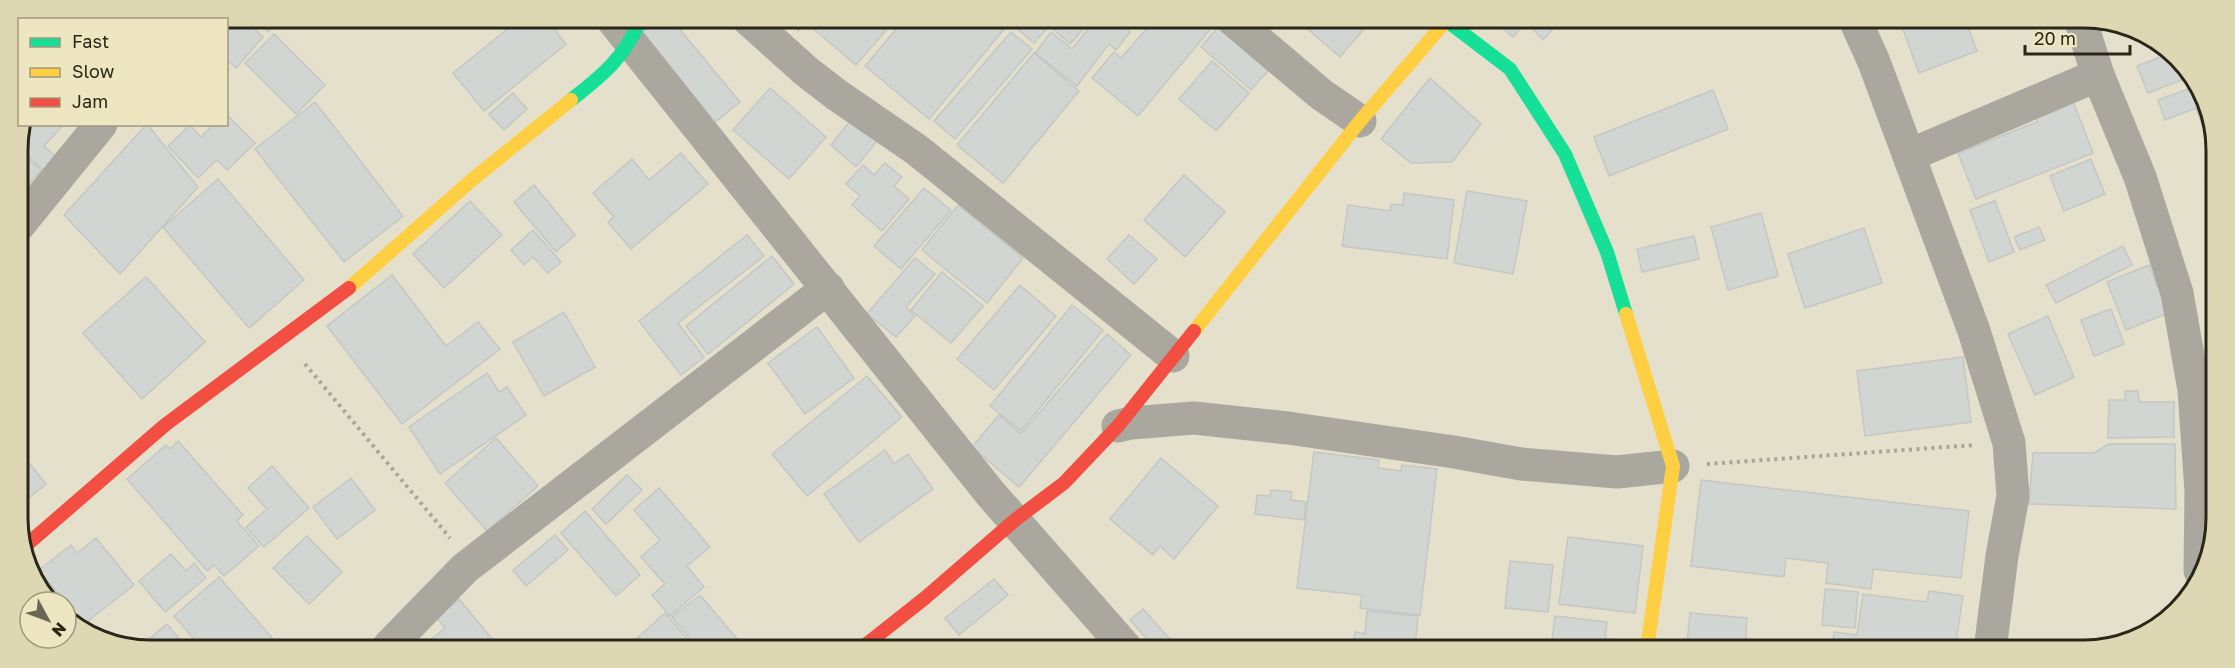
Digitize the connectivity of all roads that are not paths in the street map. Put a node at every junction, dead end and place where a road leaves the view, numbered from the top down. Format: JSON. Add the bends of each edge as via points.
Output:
{"nodes":[{"id":1,"x":627,"y":28,"type":"edge"},
{"id":2,"x":629,"y":28,"type":"edge"},
{"id":3,"x":758,"y":28,"type":"edge"},
{"id":4,"x":1242,"y":28,"type":"edge"},
{"id":5,"x":1441,"y":28,"type":"edge"},
{"id":6,"x":1456,"y":28,"type":"edge"},
{"id":7,"x":1859,"y":28,"type":"edge"},
{"id":8,"x":2083,"y":28,"type":"edge"},
{"id":9,"x":2098,"y":75,"type":"junction"},
{"id":10,"x":1360,"y":121,"type":"junction"},
{"id":11,"x":99,"y":126,"type":"edge"},
{"id":12,"x":1910,"y":155,"type":"junction"},
{"id":13,"x":29,"y":213,"type":"edge"},
{"id":14,"x":828,"y":288,"type":"junction"},
{"id":15,"x":1173,"y":356,"type":"junction"},
{"id":16,"x":1118,"y":426,"type":"junction"},
{"id":17,"x":1673,"y":466,"type":"junction"},
{"id":18,"x":1015,"y":520,"type":"junction"},
{"id":19,"x":31,"y":541,"type":"edge"},
{"id":20,"x":2200,"y":554,"type":"edge"},
{"id":21,"x":1648,"y":639,"type":"edge"},
{"id":22,"x":1991,"y":639,"type":"edge"},
{"id":23,"x":395,"y":640,"type":"edge"},
{"id":24,"x":872,"y":640,"type":"edge"},
{"id":25,"x":1119,"y":640,"type":"edge"}],
"edges":[{"from":1,"to":19,"type":"street","via":[[603,75],[473,179],[354,284],[165,425]]},
{"from":2,"to":14,"type":"street"},
{"from":3,"to":15,"type":"street","via":[[807,72],[917,150]]},
{"from":4,"to":10,"type":"street","via":[[1322,95]]},
{"from":5,"to":10,"type":"street"},
{"from":6,"to":17,"type":"street","via":[[1510,69],[1565,154],[1607,252]]},
{"from":7,"to":12,"type":"street"},
{"from":8,"to":9,"type":"street"},
{"from":9,"to":12,"type":"street"},
{"from":9,"to":20,"type":"street","via":[[2140,177],[2177,293],[2194,390],[2201,491]]},
{"from":10,"to":15,"type":"street"},
{"from":11,"to":13,"type":"street"},
{"from":12,"to":22,"type":"street","via":[[1974,331],[2009,443],[2013,496]]},
{"from":14,"to":18,"type":"street"},
{"from":14,"to":23,"type":"street","via":[[465,568]]},
{"from":15,"to":16,"type":"street"},
{"from":16,"to":17,"type":"street","via":[[1194,418],[1288,428],[1521,464],[1617,472]]},
{"from":16,"to":18,"type":"street","via":[[1064,483]]},
{"from":17,"to":21,"type":"street"},
{"from":18,"to":24,"type":"street"},
{"from":18,"to":25,"type":"street"}]}
